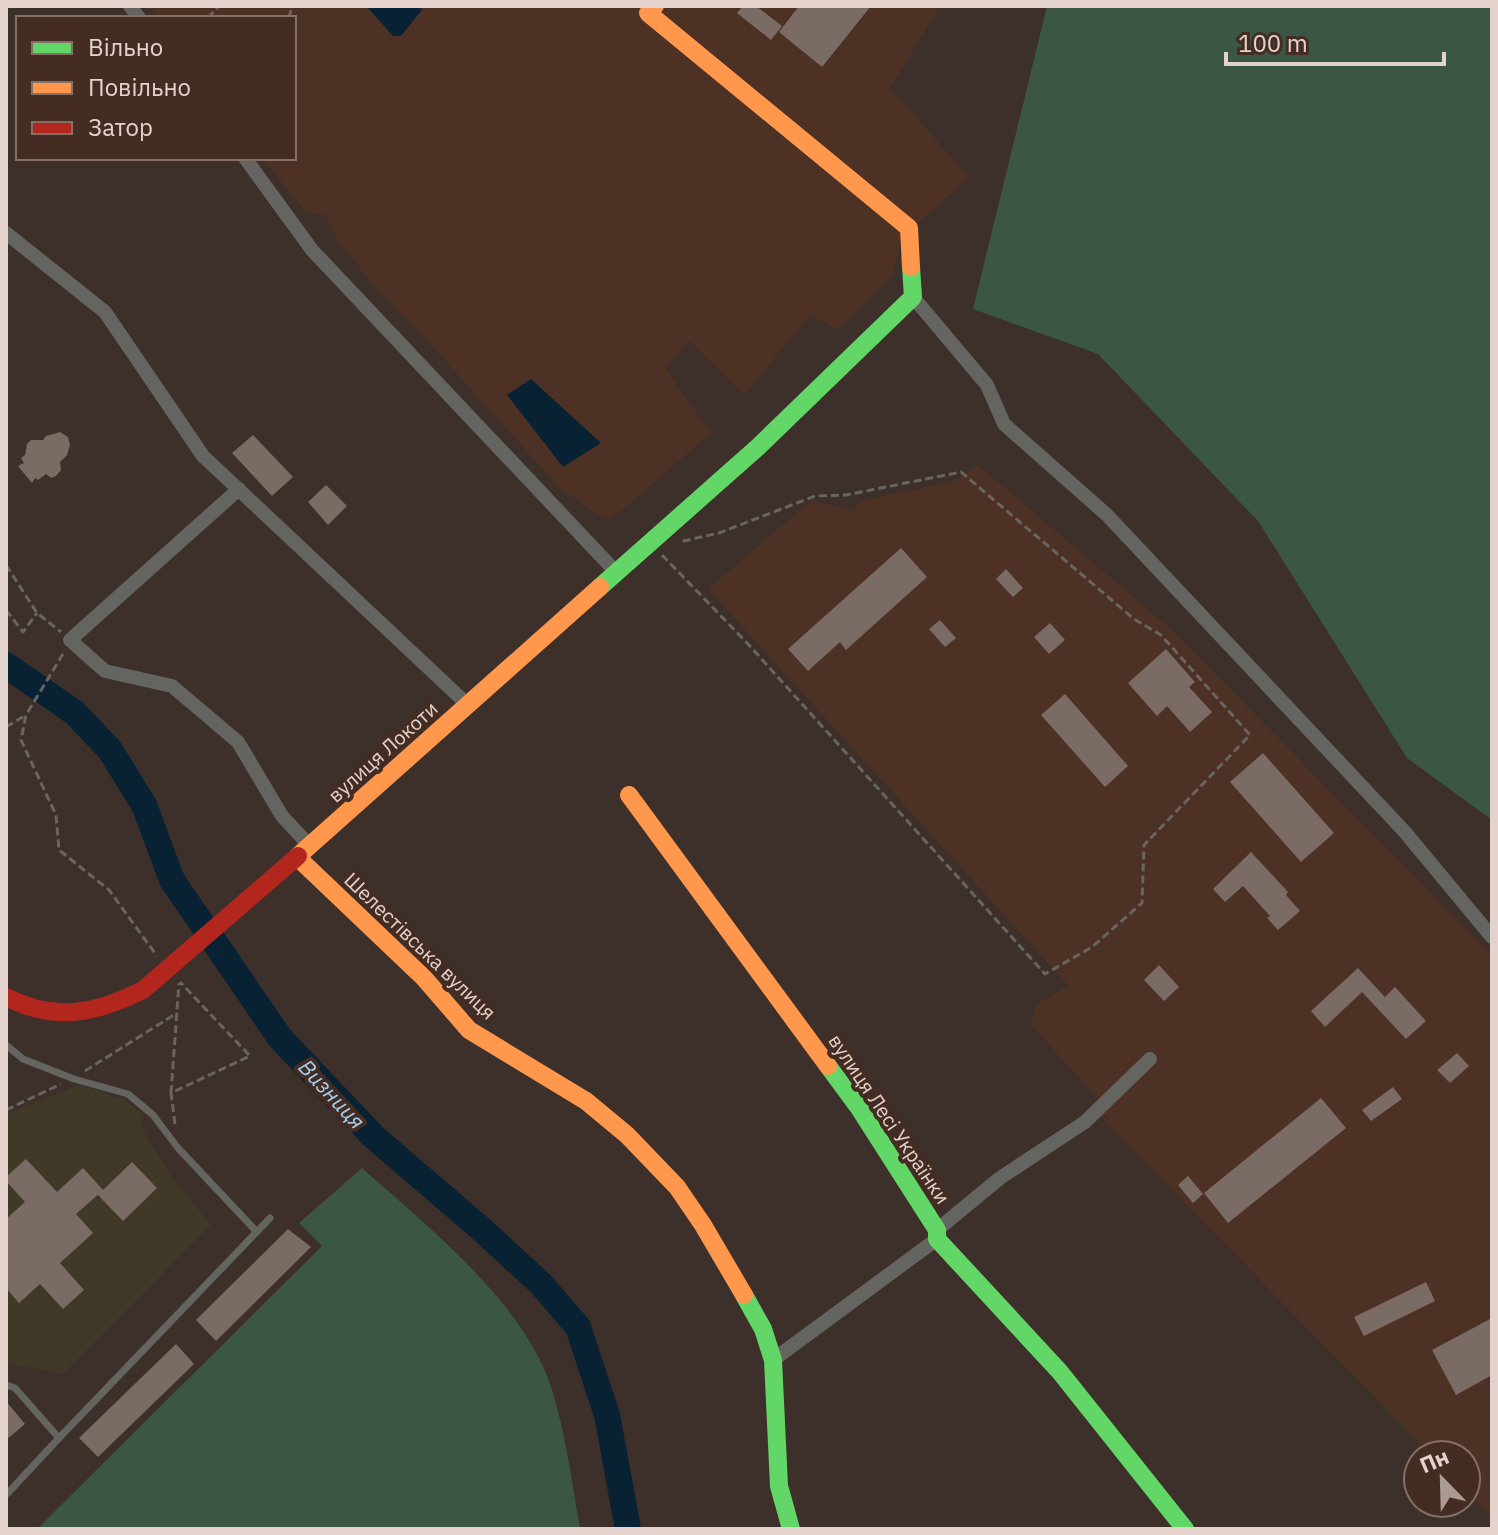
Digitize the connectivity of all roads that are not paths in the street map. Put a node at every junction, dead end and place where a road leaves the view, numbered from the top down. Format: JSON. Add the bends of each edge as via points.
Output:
{"nodes":[{"id":1,"x":655,"y":6,"type":"edge"},
{"id":2,"x":246,"y":160,"type":"edge"},
{"id":3,"x":6,"y":233,"type":"edge"},
{"id":4,"x":913,"y":297,"type":"junction"},
{"id":5,"x":239,"y":489,"type":"junction"},
{"id":6,"x":617,"y":573,"type":"junction"},
{"id":7,"x":468,"y":705,"type":"junction"},
{"id":8,"x":629,"y":795,"type":"dead end"},
{"id":9,"x":304,"y":852,"type":"junction"},
{"id":10,"x":1492,"y":937,"type":"edge"},
{"id":11,"x":6,"y":997,"type":"edge"},
{"id":12,"x":6,"y":1045,"type":"edge"},
{"id":13,"x":1150,"y":1059,"type":"dead end"},
{"id":14,"x":270,"y":1218,"type":"dead end"},
{"id":15,"x":257,"y":1232,"type":"junction"},
{"id":16,"x":937,"y":1235,"type":"junction"},
{"id":17,"x":773,"y":1360,"type":"junction"},
{"id":18,"x":6,"y":1385,"type":"edge"},
{"id":19,"x":59,"y":1438,"type":"junction"},
{"id":20,"x":6,"y":1495,"type":"edge"},
{"id":21,"x":791,"y":1529,"type":"edge"},
{"id":22,"x":1185,"y":1529,"type":"edge"}],
"edges":[{"from":1,"to":4,"type":"street","via":[[648,13],[909,228]]},
{"from":2,"to":6,"type":"street","via":[[312,250]]},
{"from":3,"to":5,"type":"street","via":[[105,312],[203,456]]},
{"from":4,"to":6,"type":"street","name":"вулиця Локоти","via":[[653,545]]},
{"from":4,"to":10,"type":"street","via":[[987,385],[1004,424],[1107,515],[1404,831]]},
{"from":5,"to":7,"type":"street"},
{"from":5,"to":9,"type":"street","name":"Шелестівська вулиця","via":[[70,640],[105,671],[172,686],[238,742]]},
{"from":6,"to":7,"type":"street","name":"вулиця Локоти"},
{"from":7,"to":9,"type":"street","name":"вулиця Локоти"},
{"from":8,"to":16,"type":"street","name":"вулиця Лесі Українки","via":[[859,1108]]},
{"from":9,"to":11,"type":"street","name":"вулиця Локоти","via":[[174,971],[118,1004],[70,1014],[22,1007]]},
{"from":9,"to":17,"type":"street","name":"Шелестівська вулиця","via":[[469,1030],[586,1101],[677,1187],[763,1329]]},
{"from":12,"to":15,"type":"lane","via":[[23,1059],[128,1094]]},
{"from":13,"to":16,"type":"street","via":[[1085,1122],[1000,1178]]},
{"from":14,"to":15,"type":"lane"},
{"from":15,"to":19,"type":"lane"},
{"from":16,"to":17,"type":"street"},
{"from":16,"to":22,"type":"street","name":"вулиця Лесі Українки","via":[[1060,1372]]},
{"from":17,"to":21,"type":"street","name":"Шелестівська вулиця","via":[[779,1486]]},
{"from":18,"to":19,"type":"lane","via":[[15,1388]]},
{"from":19,"to":20,"type":"lane"}]}
